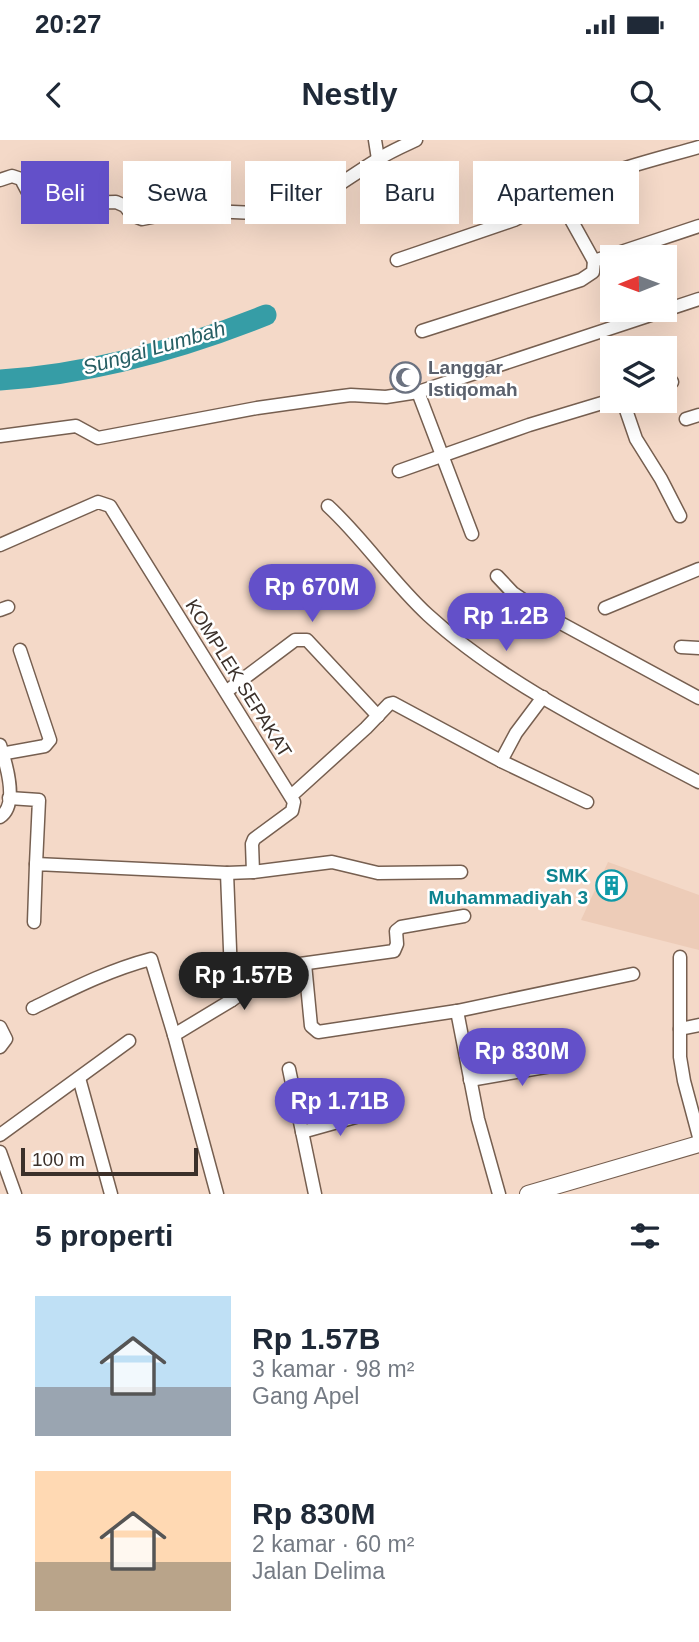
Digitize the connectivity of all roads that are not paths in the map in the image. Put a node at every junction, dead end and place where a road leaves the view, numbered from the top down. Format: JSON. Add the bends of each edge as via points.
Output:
{"nodes":[{"id":1,"x":375,"y":140,"type":"edge"},
{"id":2,"x":416,"y":140,"type":"edge"},
{"id":3,"x":699,"y":147,"type":"edge"},
{"id":4,"x":377,"y":159,"type":"junction"},
{"id":5,"x":639,"y":166,"type":"edge"},
{"id":6,"x":0,"y":180,"type":"edge"},
{"id":7,"x":502,"y":224,"type":"edge"},
{"id":8,"x":573,"y":224,"type":"edge"},
{"id":9,"x":699,"y":226,"type":"edge"},
{"id":10,"x":397,"y":260,"type":"dead end"},
{"id":11,"x":594,"y":261,"type":"junction"},
{"id":12,"x":699,"y":299,"type":"edge"},
{"id":13,"x":422,"y":331,"type":"dead end"},
{"id":14,"x":418,"y":391,"type":"junction"},
{"id":15,"x":600,"y":404,"type":"edge"},
{"id":16,"x":627,"y":413,"type":"edge"},
{"id":17,"x":699,"y":415,"type":"edge"},
{"id":18,"x":686,"y":419,"type":"dead end"},
{"id":19,"x":0,"y":436,"type":"edge"},
{"id":20,"x":442,"y":455,"type":"junction"},
{"id":21,"x":399,"y":471,"type":"dead end"},
{"id":22,"x":328,"y":506,"type":"dead end"},
{"id":23,"x":680,"y":516,"type":"dead end"},
{"id":24,"x":472,"y":534,"type":"dead end"},
{"id":25,"x":0,"y":545,"type":"edge"},
{"id":26,"x":699,"y":569,"type":"edge"},
{"id":27,"x":497,"y":576,"type":"dead end"},
{"id":28,"x":606,"y":608,"type":"dead end"},
{"id":29,"x":681,"y":647,"type":"dead end"},
{"id":30,"x":699,"y":648,"type":"edge"},
{"id":31,"x":20,"y":650,"type":"dead end"},
{"id":32,"x":227,"y":691,"type":"junction"},
{"id":33,"x":543,"y":697,"type":"junction"},
{"id":34,"x":699,"y":698,"type":"edge"},
{"id":35,"x":378,"y":716,"type":"junction"},
{"id":36,"x":1,"y":751,"type":"edge"},
{"id":37,"x":501,"y":761,"type":"junction"},
{"id":38,"x":699,"y":782,"type":"edge"},
{"id":39,"x":291,"y":796,"type":"junction"},
{"id":40,"x":9,"y":798,"type":"junction"},
{"id":41,"x":587,"y":802,"type":"dead end"},
{"id":42,"x":0,"y":817,"type":"edge"},
{"id":43,"x":36,"y":864,"type":"junction"},
{"id":44,"x":253,"y":872,"type":"junction"},
{"id":45,"x":461,"y":872,"type":"dead end"},
{"id":46,"x":228,"y":873,"type":"junction"},
{"id":47,"x":464,"y":916,"type":"dead end"},
{"id":48,"x":34,"y":922,"type":"dead end"},
{"id":49,"x":680,"y":957,"type":"dead end"},
{"id":50,"x":305,"y":964,"type":"junction"},
{"id":51,"x":632,"y":974,"type":"dead end"},
{"id":52,"x":232,"y":1000,"type":"junction"},
{"id":53,"x":33,"y":1008,"type":"dead end"},
{"id":54,"x":457,"y":1011,"type":"junction"},
{"id":55,"x":699,"y":1025,"type":"edge"},
{"id":56,"x":0,"y":1027,"type":"edge"},
{"id":57,"x":680,"y":1029,"type":"junction"},
{"id":58,"x":174,"y":1035,"type":"junction"},
{"id":59,"x":130,"y":1041,"type":"dead end"},
{"id":60,"x":0,"y":1047,"type":"edge"},
{"id":61,"x":569,"y":1063,"type":"dead end"},
{"id":62,"x":289,"y":1069,"type":"dead end"},
{"id":63,"x":79,"y":1078,"type":"junction"},
{"id":64,"x":470,"y":1080,"type":"junction"},
{"id":65,"x":370,"y":1113,"type":"dead end"},
{"id":66,"x":1,"y":1132,"type":"edge"},
{"id":67,"x":302,"y":1132,"type":"junction"},
{"id":68,"x":699,"y":1137,"type":"edge"},
{"id":69,"x":699,"y":1144,"type":"edge"},
{"id":70,"x":0,"y":1152,"type":"edge"},
{"id":71,"x":15,"y":1194,"type":"edge"},
{"id":72,"x":111,"y":1194,"type":"edge"},
{"id":73,"x":217,"y":1194,"type":"edge"},
{"id":74,"x":315,"y":1194,"type":"edge"},
{"id":75,"x":499,"y":1194,"type":"edge"},
{"id":76,"x":528,"y":1194,"type":"edge"}],
"edges":[{"from":1,"to":4,"type":"street"},
{"from":2,"to":4,"type":"street"},
{"from":3,"to":5,"type":"street"},
{"from":4,"to":6,"type":"street","via":[[331,190],[277,214],[187,210],[142,219],[116,202],[38,204],[21,179]]},
{"from":7,"to":10,"type":"street"},
{"from":8,"to":11,"type":"street"},
{"from":9,"to":11,"type":"street"},
{"from":11,"to":13,"type":"street","via":[[593,272],[582,280]]},
{"from":12,"to":14,"type":"street"},
{"from":14,"to":19,"type":"street","via":[[257,408],[98,438],[76,426]]},
{"from":14,"to":20,"type":"street"},
{"from":15,"to":20,"type":"street"},
{"from":16,"to":23,"type":"street","via":[[636,439]]},
{"from":17,"to":18,"type":"street"},
{"from":20,"to":21,"type":"street"},
{"from":20,"to":24,"type":"street"},
{"from":22,"to":33,"type":"street","via":[[428,615]]},
{"from":25,"to":32,"type":"street","name":"KOMPLEK SEPAKAT","via":[[98,502],[106,503]]},
{"from":26,"to":28,"type":"street"},
{"from":27,"to":34,"type":"street","via":[[544,614]]},
{"from":29,"to":30,"type":"street"},
{"from":31,"to":36,"type":"street","via":[[50,740],[45,746]]},
{"from":32,"to":35,"type":"street","via":[[302,639]]},
{"from":32,"to":39,"type":"street","name":"KOMPLEK SEPAKAT"},
{"from":33,"to":37,"type":"street"},
{"from":33,"to":38,"type":"street"},
{"from":35,"to":37,"type":"street","via":[[393,703]]},
{"from":35,"to":39,"type":"street"},
{"from":36,"to":40,"type":"street"},
{"from":37,"to":41,"type":"street"},
{"from":39,"to":44,"type":"street","via":[[293,809],[254,839]]},
{"from":40,"to":42,"type":"street","via":[[8,809]]},
{"from":40,"to":43,"type":"street","via":[[39,800]]},
{"from":43,"to":46,"type":"street"},
{"from":43,"to":48,"type":"street"},
{"from":44,"to":45,"type":"street","via":[[332,862],[378,873]]},
{"from":44,"to":46,"type":"street"},
{"from":46,"to":52,"type":"street"},
{"from":47,"to":50,"type":"street","via":[[398,928],[394,951]]},
{"from":49,"to":57,"type":"street"},
{"from":50,"to":52,"type":"street","via":[[273,971]]},
{"from":50,"to":54,"type":"street","via":[[314,1031]]},
{"from":51,"to":54,"type":"street"},
{"from":52,"to":58,"type":"street"},
{"from":53,"to":58,"type":"street","via":[[94,978],[151,959]]},
{"from":54,"to":64,"type":"street"},
{"from":55,"to":57,"type":"street"},
{"from":56,"to":60,"type":"street","via":[[6,1038]]},
{"from":57,"to":68,"type":"street","via":[[684,1081]]},
{"from":58,"to":73,"type":"street"},
{"from":59,"to":63,"type":"street"},
{"from":61,"to":64,"type":"street"},
{"from":62,"to":67,"type":"street"},
{"from":63,"to":66,"type":"street"},
{"from":63,"to":72,"type":"street"},
{"from":64,"to":75,"type":"street"},
{"from":65,"to":67,"type":"street"},
{"from":67,"to":74,"type":"street"},
{"from":69,"to":76,"type":"street"},
{"from":70,"to":71,"type":"street"}]}
